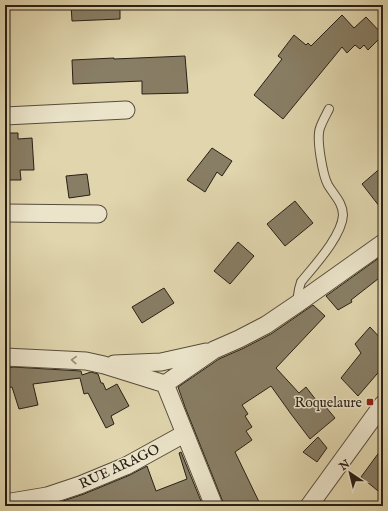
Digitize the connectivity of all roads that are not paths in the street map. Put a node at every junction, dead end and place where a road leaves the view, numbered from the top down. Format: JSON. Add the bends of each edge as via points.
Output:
{"nodes":[{"id":1,"x":330,"y":109,"type":"dead end"},
{"id":2,"x":126,"y":110,"type":"dead end"},
{"id":3,"x":5,"y":116,"type":"edge"},
{"id":4,"x":5,"y":213,"type":"edge"},
{"id":5,"x":98,"y":214,"type":"dead end"},
{"id":6,"x":383,"y":243,"type":"edge"},
{"id":7,"x":297,"y":304,"type":"junction"},
{"id":8,"x":214,"y":350,"type":"junction"},
{"id":9,"x":5,"y":357,"type":"edge"},
{"id":10,"x":104,"y":364,"type":"junction"},
{"id":11,"x":165,"y":384,"type":"junction"},
{"id":12,"x":383,"y":404,"type":"edge"},
{"id":13,"x":184,"y":434,"type":"junction"},
{"id":14,"x":5,"y":503,"type":"edge"},
{"id":15,"x":214,"y":506,"type":"edge"},
{"id":16,"x":309,"y":506,"type":"edge"}],
"edges":[{"from":1,"to":7,"type":"lane","via":[[319,129],[320,152],[324,176],[342,204],[343,216],[334,240],[301,282]]},
{"from":2,"to":3,"type":"street"},
{"from":4,"to":5,"type":"street"},
{"from":6,"to":7,"type":"street"},
{"from":7,"to":8,"type":"street","via":[[266,325]]},
{"from":8,"to":10,"type":"street","via":[[161,362]]},
{"from":8,"to":11,"type":"street"},
{"from":10,"to":9,"type":"street","one_way":true},
{"from":10,"to":11,"type":"street"},
{"from":11,"to":13,"type":"street"},
{"from":12,"to":16,"type":"street"},
{"from":13,"to":14,"type":"street","name":"RUE ARAGO","via":[[126,466],[80,485],[47,496]]},
{"from":13,"to":15,"type":"street"}]}
